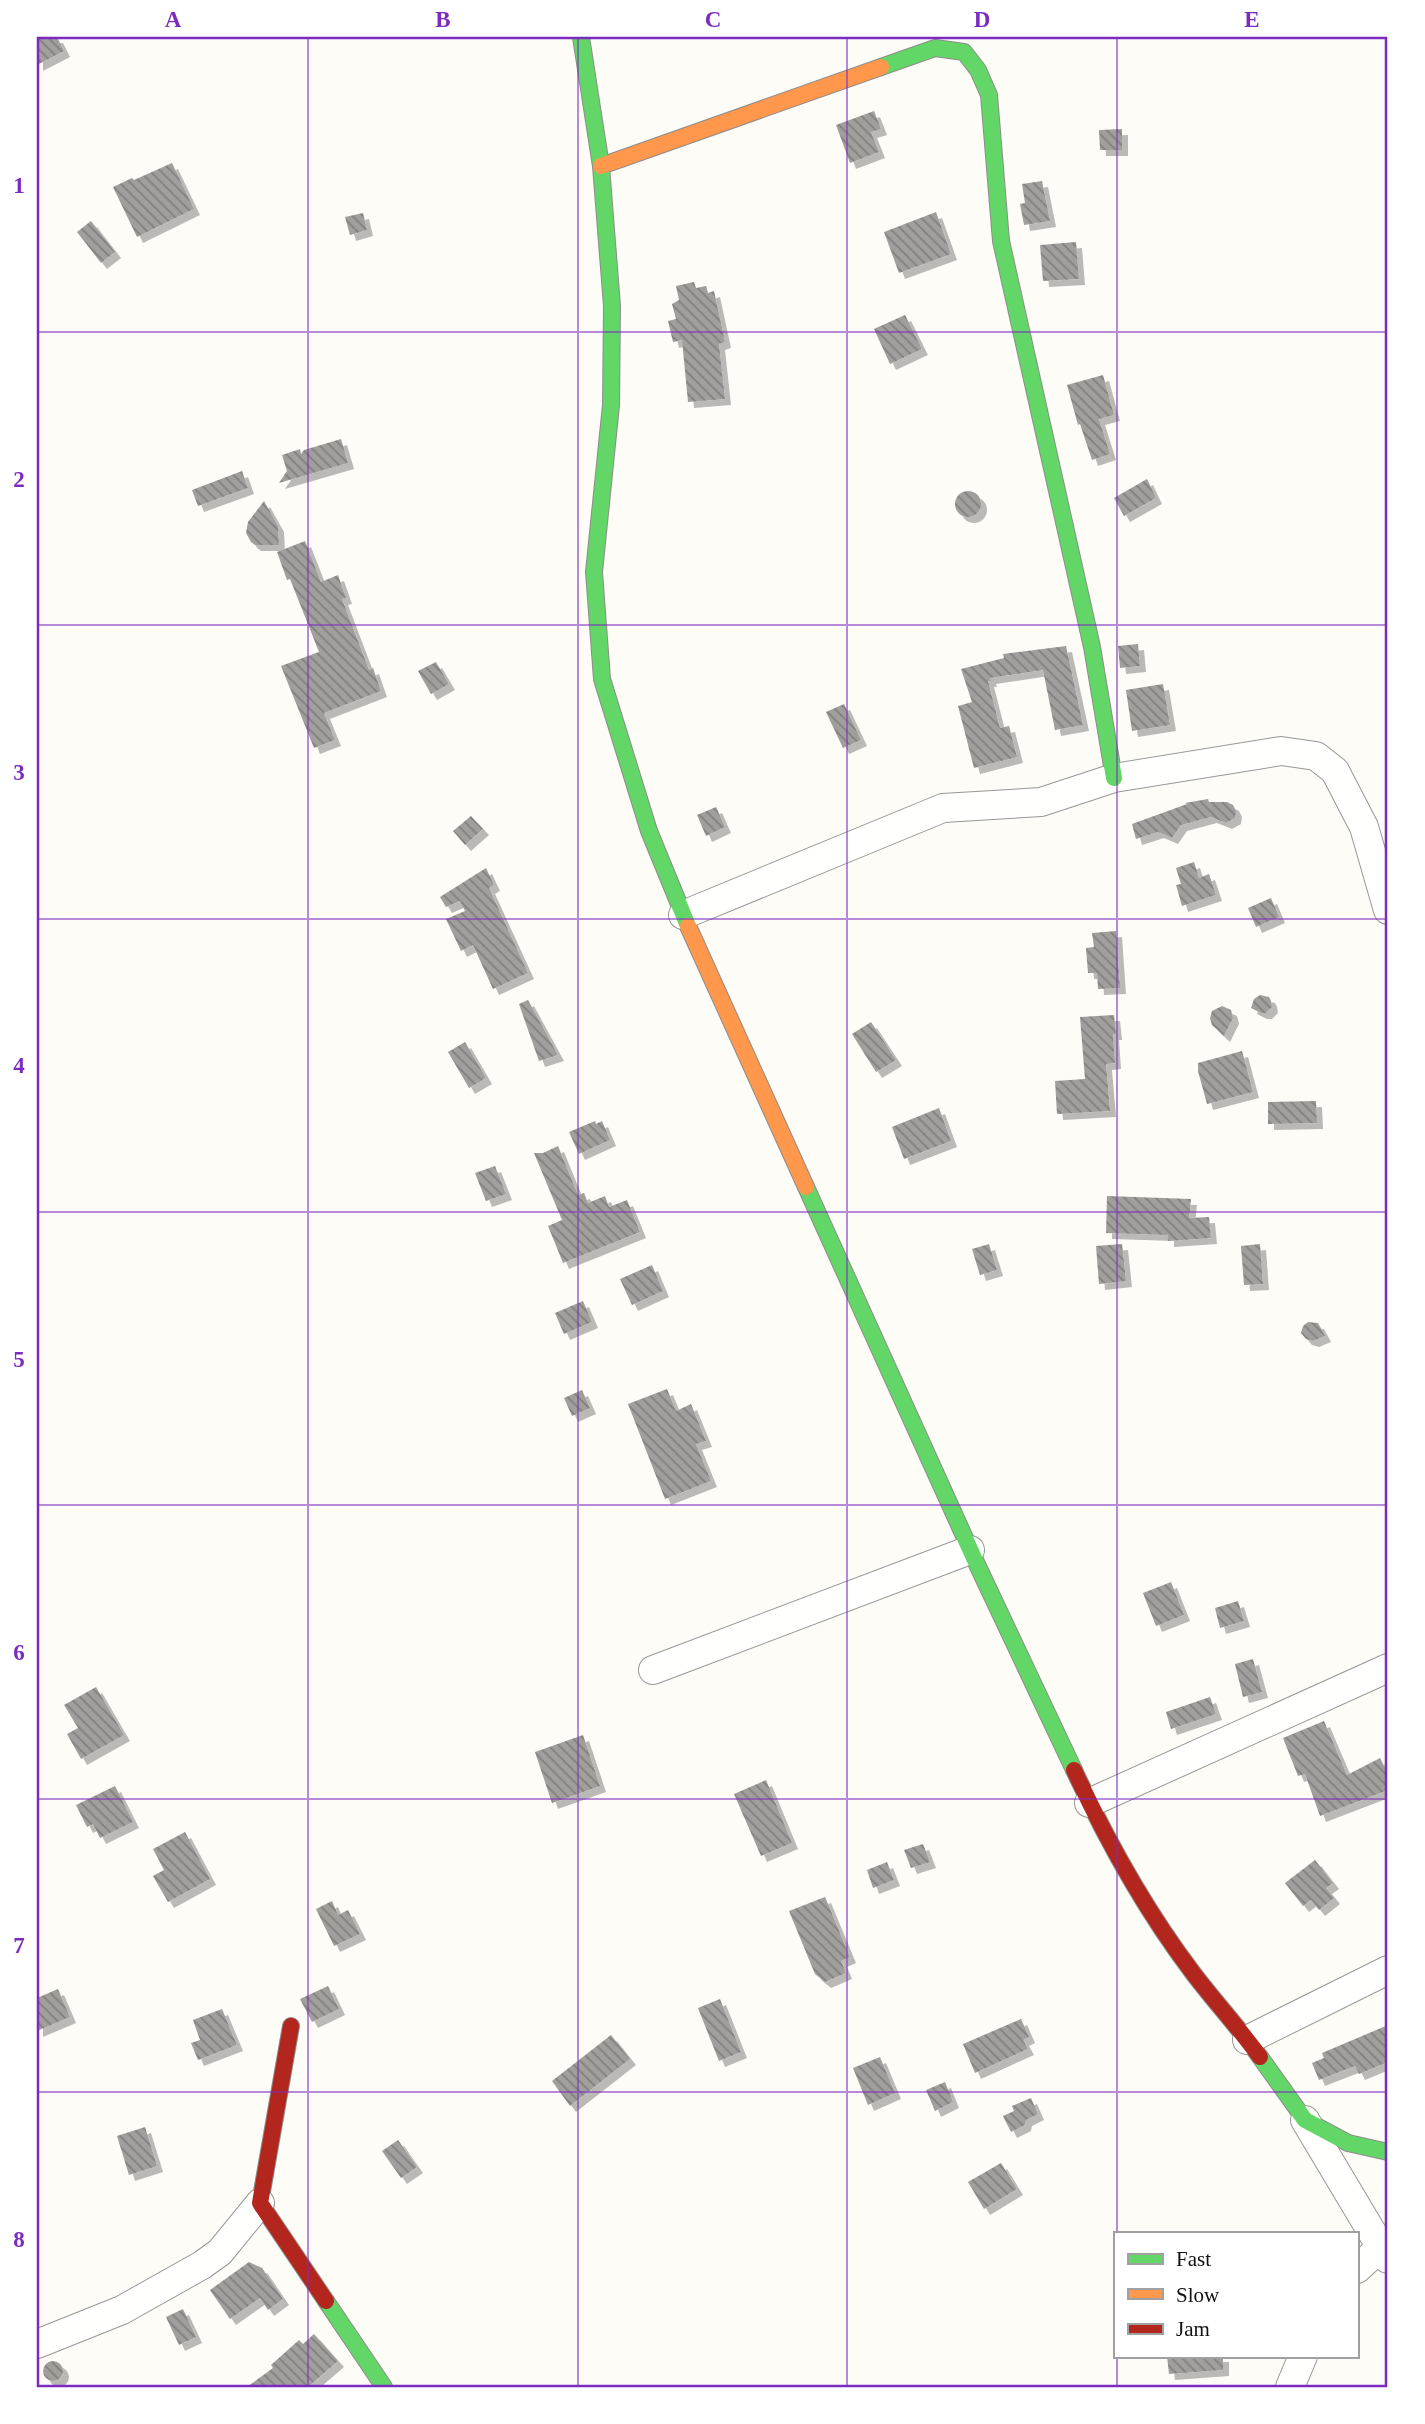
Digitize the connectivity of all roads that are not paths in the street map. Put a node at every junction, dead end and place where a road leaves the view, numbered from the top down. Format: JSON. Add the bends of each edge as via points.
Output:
{"nodes":[{"id":1,"x":581,"y":37,"type":"edge"},
{"id":2,"x":601,"y":166,"type":"junction"},
{"id":3,"x":1114,"y":778,"type":"junction"},
{"id":4,"x":1388,"y":910,"type":"edge"},
{"id":5,"x":683,"y":915,"type":"junction"},
{"id":6,"x":970,"y":1549,"type":"junction"},
{"id":7,"x":1388,"y":1668,"type":"edge"},
{"id":8,"x":653,"y":1670,"type":"dead end"},
{"id":9,"x":1089,"y":1803,"type":"junction"},
{"id":10,"x":1388,"y":1970,"type":"edge"},
{"id":11,"x":291,"y":2026,"type":"dead end"},
{"id":12,"x":1247,"y":2040,"type":"junction"},
{"id":13,"x":1305,"y":2120,"type":"junction"},
{"id":14,"x":1388,"y":2152,"type":"edge"},
{"id":15,"x":260,"y":2203,"type":"junction"},
{"id":16,"x":1385,"y":2253,"type":"edge"},
{"id":17,"x":1358,"y":2268,"type":"edge"},
{"id":18,"x":37,"y":2344,"type":"edge"},
{"id":19,"x":1302,"y":2358,"type":"edge"},
{"id":20,"x":384,"y":2387,"type":"edge"},
{"id":21,"x":1290,"y":2387,"type":"edge"}],
"edges":[{"from":1,"to":2,"type":"street"},
{"from":2,"to":3,"type":"street","via":[[935,48],[964,52],[989,95],[1001,241],[1092,647]]},
{"from":2,"to":5,"type":"street","via":[[612,306],[611,405],[594,572],[602,679],[649,831]]},
{"from":3,"to":4,"type":"street","via":[[1281,751],[1316,756],[1335,771],[1364,827]]},
{"from":3,"to":5,"type":"street","via":[[1041,802],[943,808]]},
{"from":5,"to":6,"type":"street"},
{"from":6,"to":8,"type":"street"},
{"from":6,"to":9,"type":"street"},
{"from":7,"to":9,"type":"street"},
{"from":9,"to":12,"type":"street","via":[[1138,1892],[1192,1972]]},
{"from":10,"to":12,"type":"street"},
{"from":11,"to":15,"type":"street"},
{"from":12,"to":13,"type":"street"},
{"from":13,"to":14,"type":"street","via":[[1348,2143]]},
{"from":13,"to":16,"type":"street"},
{"from":15,"to":18,"type":"street","via":[[220,2252],[202,2265],[122,2311]]},
{"from":15,"to":20,"type":"street"},
{"from":16,"to":17,"type":"street"},
{"from":19,"to":21,"type":"street"}]}
